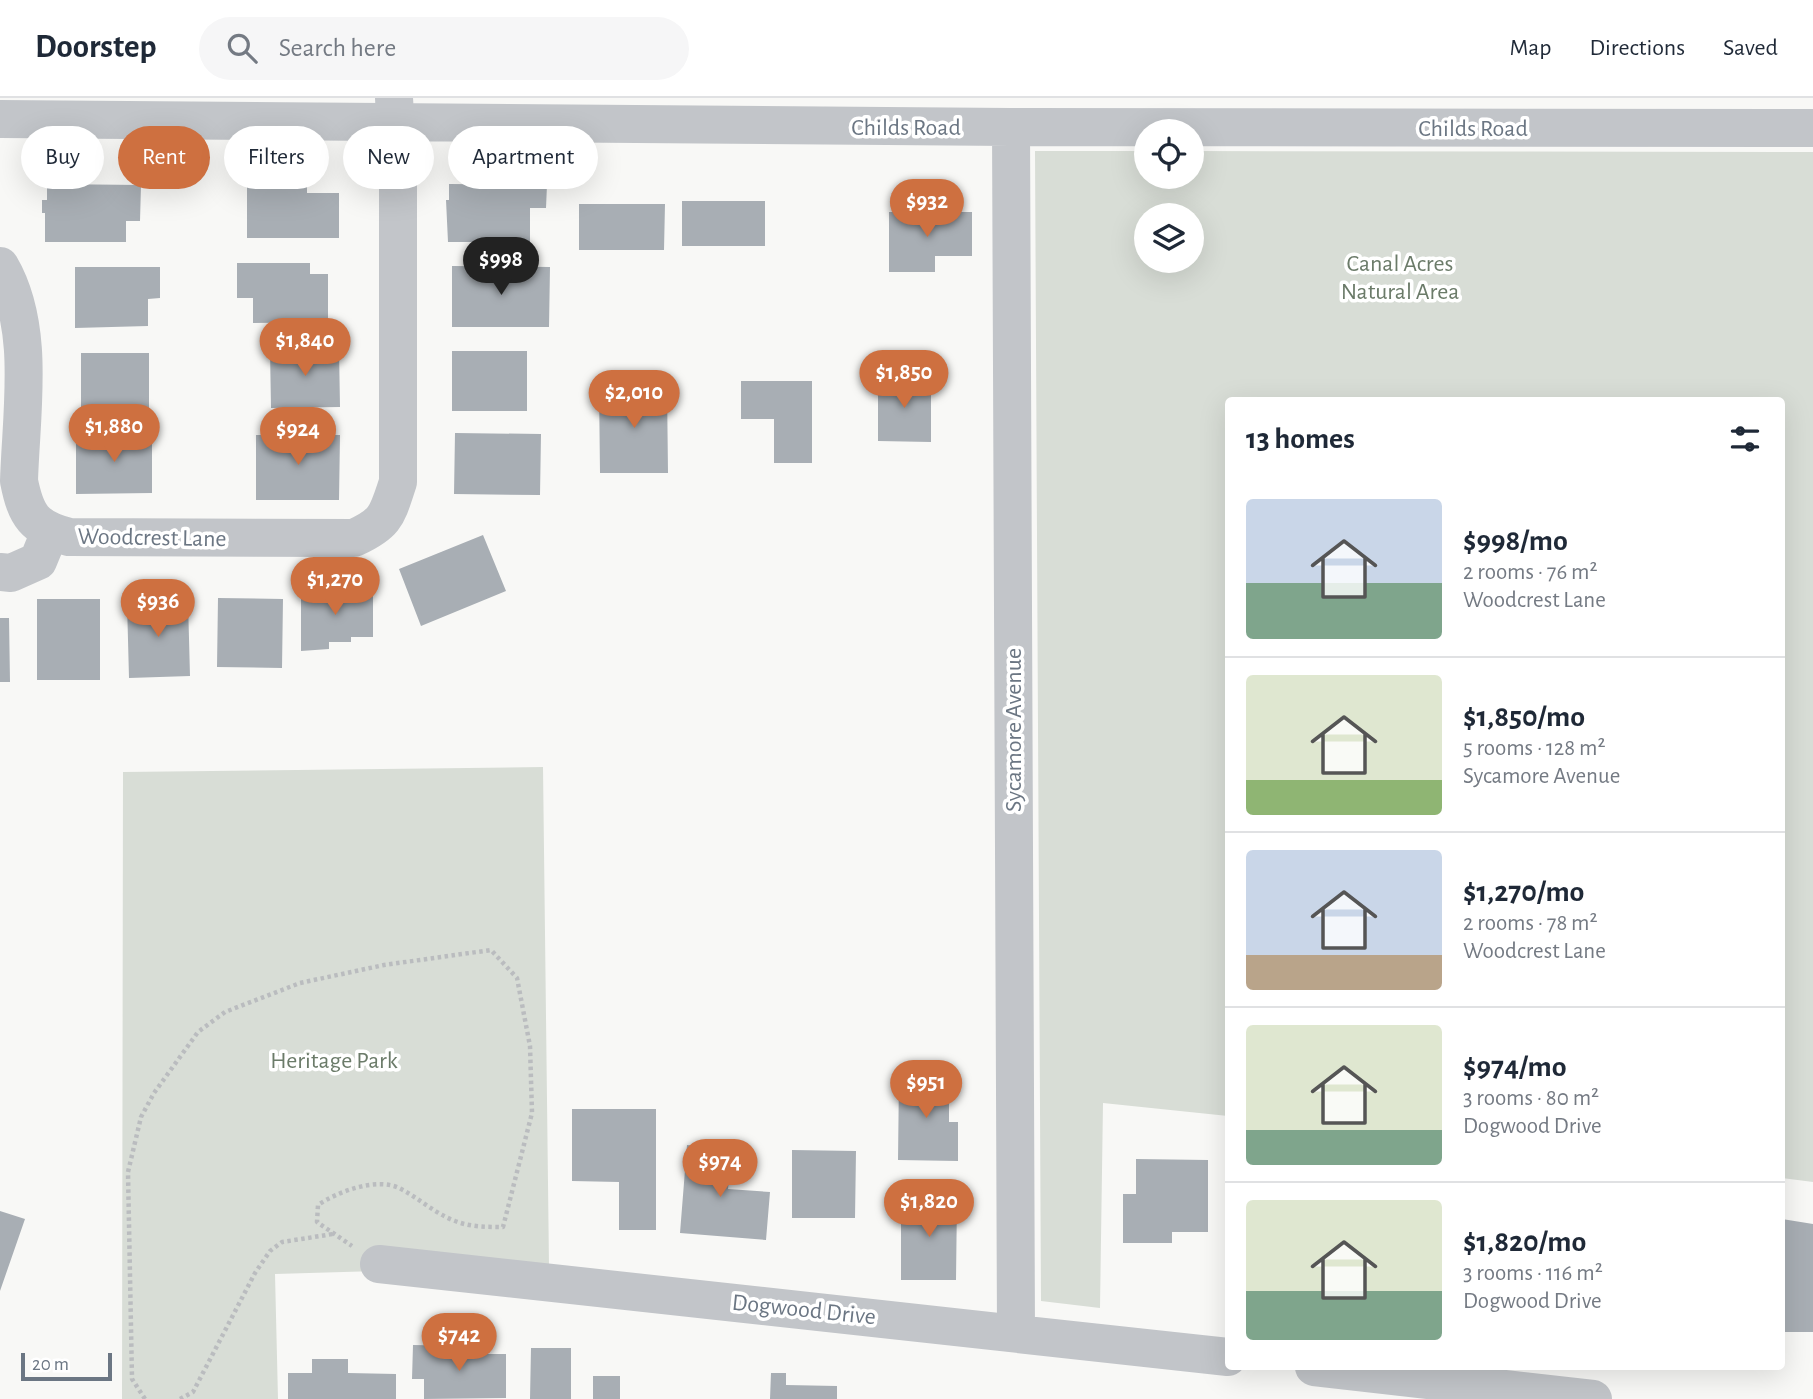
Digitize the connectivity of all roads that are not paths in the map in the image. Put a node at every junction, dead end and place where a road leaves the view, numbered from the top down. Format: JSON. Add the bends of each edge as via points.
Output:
{"nodes":[{"id":1,"x":394,"y":111,"type":"edge"},
{"id":2,"x":804,"y":112,"type":"edge"},
{"id":3,"x":1761,"y":113,"type":"edge"},
{"id":4,"x":0,"y":119,"type":"edge"},
{"id":5,"x":1011,"y":127,"type":"junction"},
{"id":6,"x":1813,"y":128,"type":"edge"},
{"id":7,"x":0,"y":266,"type":"edge"},
{"id":8,"x":50,"y":532,"type":"junction"},
{"id":9,"x":0,"y":572,"type":"edge"},
{"id":10,"x":379,"y":1264,"type":"dead end"},
{"id":11,"x":1016,"y":1332,"type":"junction"},
{"id":12,"x":1225,"y":1357,"type":"edge"},
{"id":13,"x":1340,"y":1370,"type":"edge"},
{"id":14,"x":1593,"y":1399,"type":"edge"}],
"edges":[{"from":1,"to":2,"type":"street","name":"Childs Road"},
{"from":1,"to":4,"type":"street","name":"Childs Road"},
{"from":1,"to":8,"type":"street","name":"Woodcrest Lane","via":[[398,482],[386,518],[354,538],[69,537]]},
{"from":2,"to":5,"type":"street","name":"Childs Road"},
{"from":3,"to":5,"type":"street","name":"Childs Road"},
{"from":3,"to":6,"type":"street","name":"Childs Road"},
{"from":5,"to":11,"type":"street","name":"Sycamore Avenue"},
{"from":7,"to":8,"type":"street","name":"Woodcrest Lane","via":[[13,289],[23,325],[19,481],[33,520]]},
{"from":8,"to":9,"type":"street","via":[[38,561],[11,573]]},
{"from":10,"to":11,"type":"street","name":"Dogwood Drive"},
{"from":11,"to":12,"type":"street","name":"Dogwood Drive"},
{"from":13,"to":14,"type":"street"}]}
